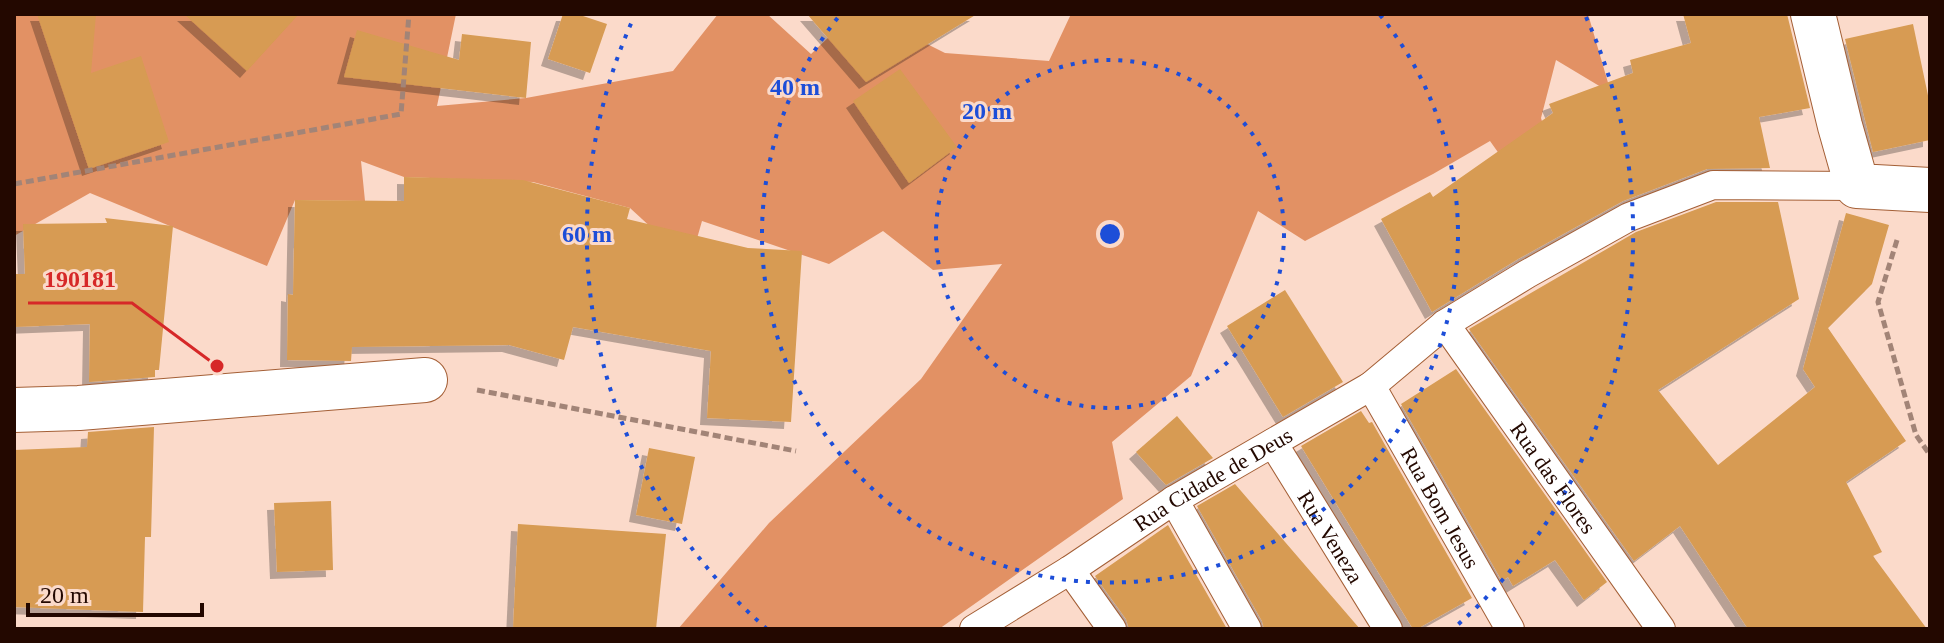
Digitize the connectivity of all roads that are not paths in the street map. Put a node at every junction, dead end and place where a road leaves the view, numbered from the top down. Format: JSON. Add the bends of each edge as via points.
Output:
{"nodes":[{"id":1,"x":1813,"y":14,"type":"edge"},
{"id":2,"x":1857,"y":186,"type":"junction"},
{"id":3,"x":1921,"y":190,"type":"edge"},
{"id":4,"x":1445,"y":324,"type":"junction"},
{"id":5,"x":425,"y":380,"type":"road end"},
{"id":6,"x":1371,"y":386,"type":"junction"},
{"id":7,"x":14,"y":410,"type":"edge"},
{"id":8,"x":1273,"y":443,"type":"junction"},
{"id":9,"x":1174,"y":500,"type":"junction"},
{"id":10,"x":1070,"y":570,"type":"junction"},
{"id":11,"x":990,"y":625,"type":"edge"},
{"id":12,"x":1112,"y":629,"type":"edge"},
{"id":13,"x":1247,"y":629,"type":"edge"},
{"id":14,"x":1388,"y":629,"type":"edge"},
{"id":15,"x":1510,"y":629,"type":"edge"},
{"id":16,"x":1661,"y":629,"type":"edge"}],
"edges":[{"from":1,"to":2,"type":"street"},
{"from":2,"to":3,"type":"street"},
{"from":2,"to":4,"type":"lane","name":"Rua Cidade de Deus","via":[[1713,185],[1629,217]]},
{"from":4,"to":6,"type":"lane","name":"Rua Cidade de Deus"},
{"from":4,"to":16,"type":"lane","name":"Rua das Flores"},
{"from":5,"to":7,"type":"street"},
{"from":6,"to":8,"type":"lane","name":"Rua Cidade de Deus"},
{"from":6,"to":15,"type":"lane","name":"Rua Bom Jesus"},
{"from":8,"to":9,"type":"lane","name":"Rua Cidade de Deus"},
{"from":8,"to":14,"type":"lane","name":"Rua Veneza"},
{"from":9,"to":10,"type":"lane","name":"Rua Cidade de Deus"},
{"from":9,"to":13,"type":"lane"},
{"from":10,"to":11,"type":"lane","name":"Rua Cidade de Deus"},
{"from":10,"to":12,"type":"lane"}]}
